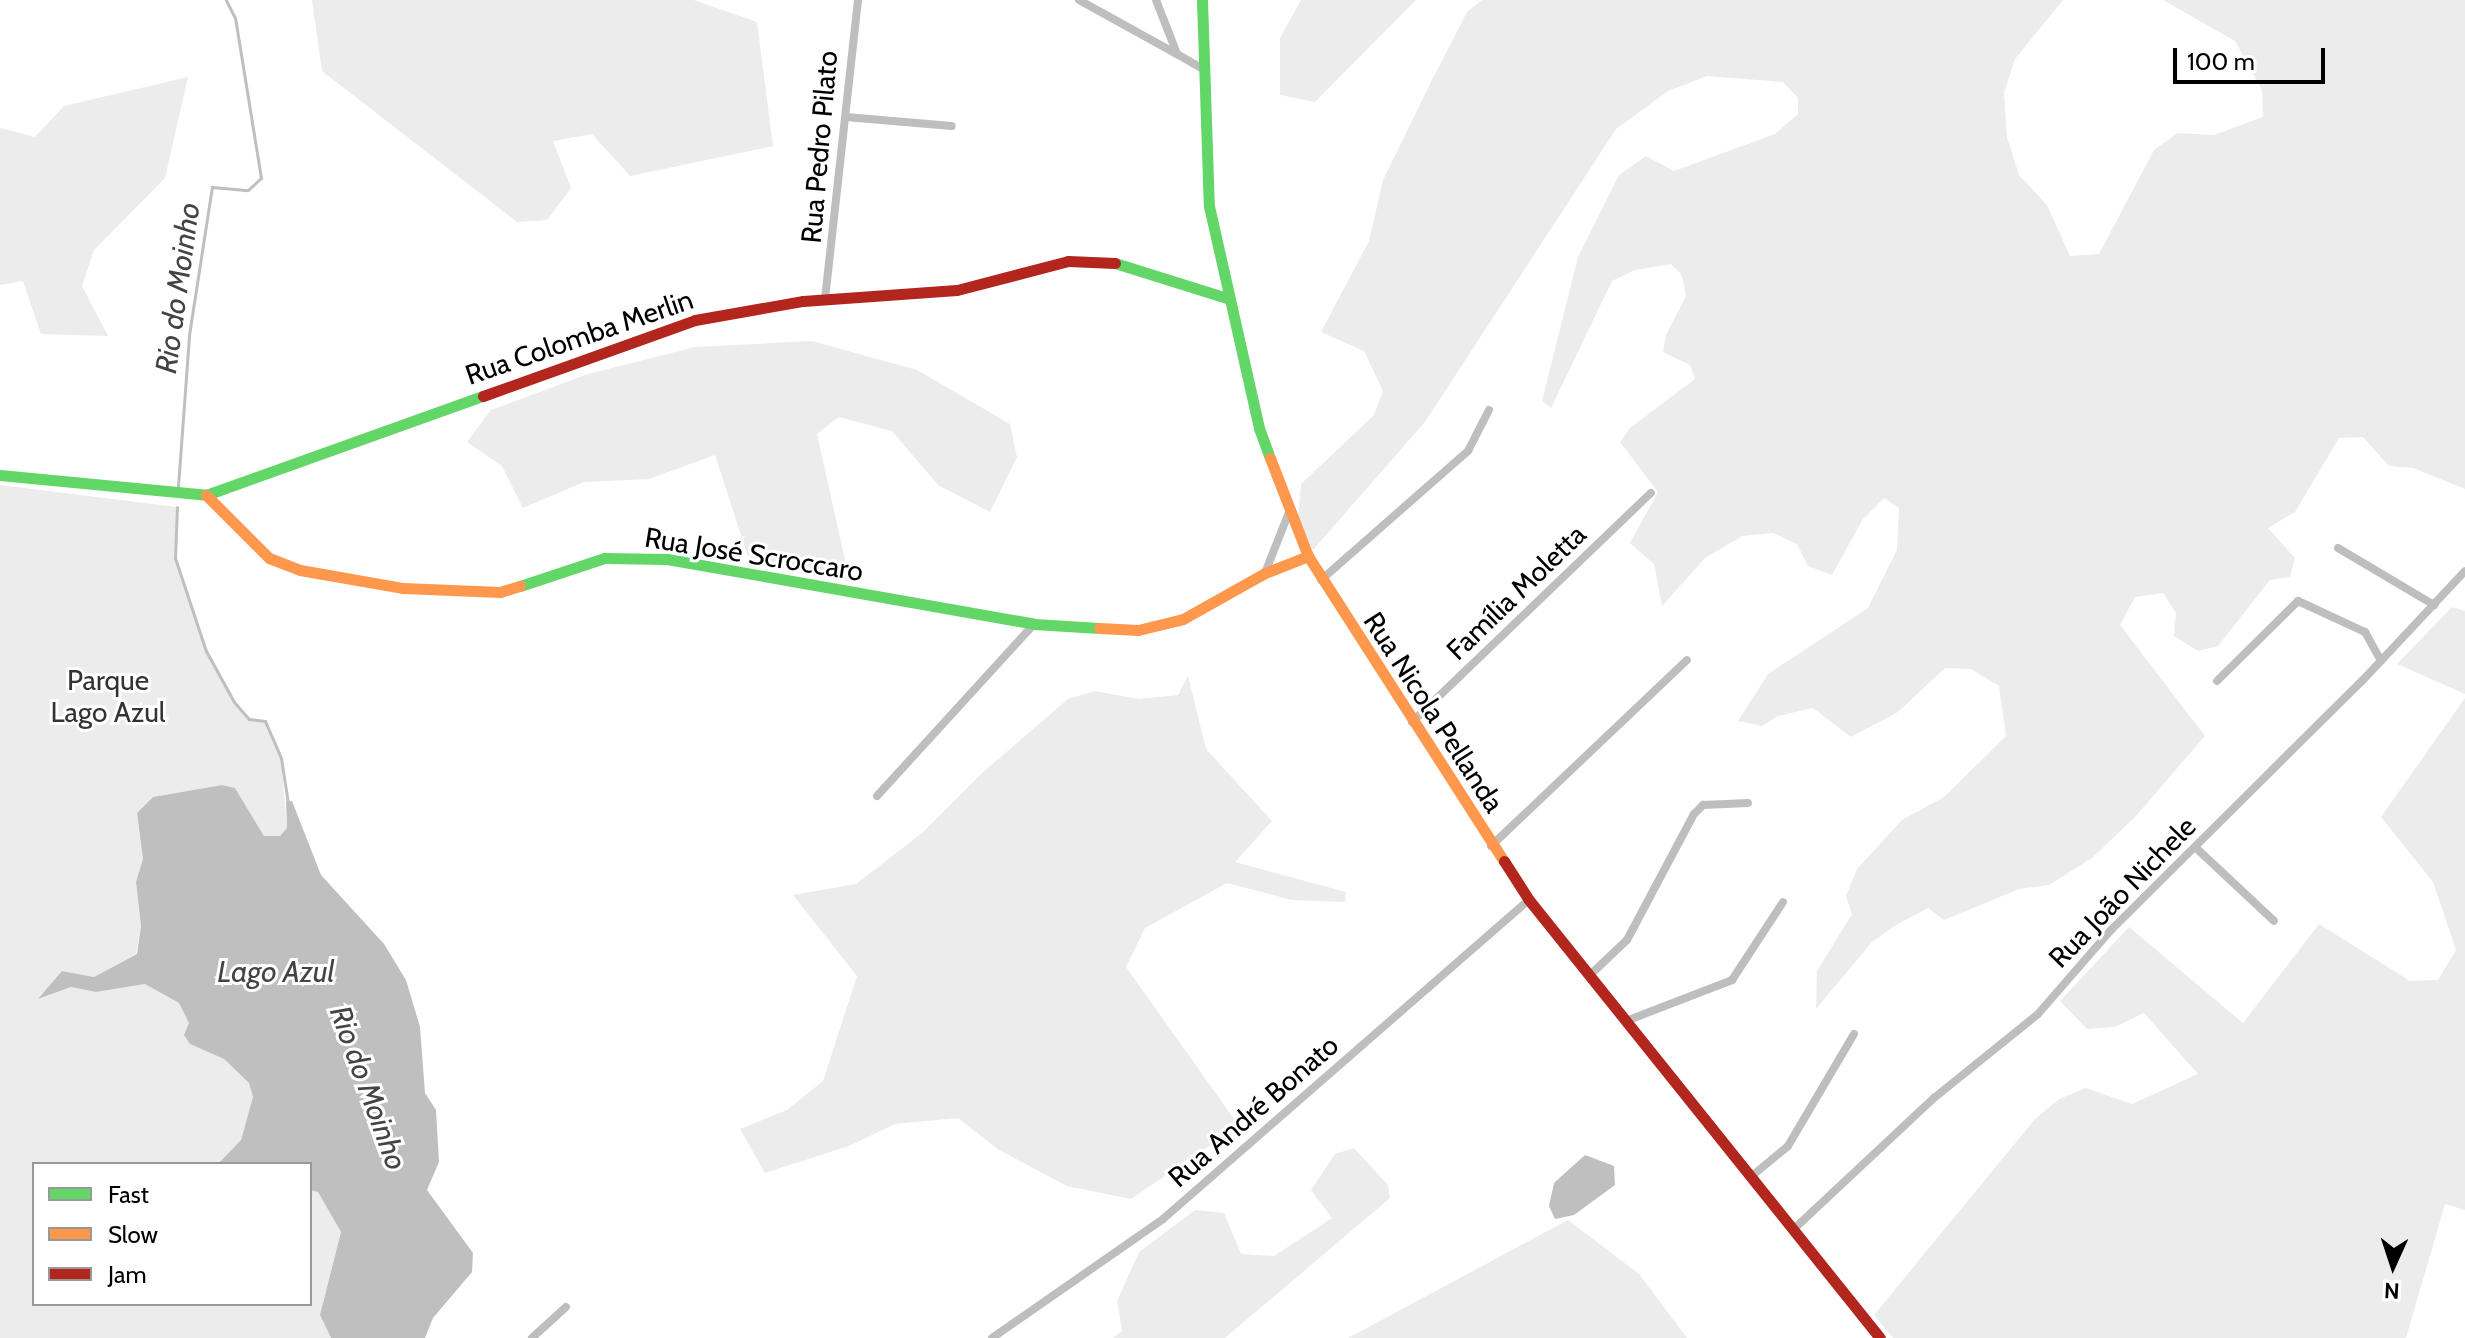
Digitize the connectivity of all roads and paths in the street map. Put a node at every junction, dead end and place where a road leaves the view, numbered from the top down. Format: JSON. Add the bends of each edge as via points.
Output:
{"nodes":[{"id":1,"x":858,"y":0,"type":"edge"},
{"id":2,"x":1079,"y":0,"type":"edge"},
{"id":3,"x":1156,"y":0,"type":"edge"},
{"id":4,"x":1202,"y":0,"type":"edge"},
{"id":5,"x":1177,"y":54,"type":"junction"},
{"id":6,"x":1203,"y":69,"type":"junction"},
{"id":7,"x":846,"y":117,"type":"junction"},
{"id":8,"x":952,"y":126,"type":"dead end"},
{"id":9,"x":1227,"y":298,"type":"junction"},
{"id":10,"x":825,"y":299,"type":"junction"},
{"id":11,"x":1489,"y":410,"type":"dead end"},
{"id":12,"x":0,"y":475,"type":"edge"},
{"id":13,"x":1651,"y":493,"type":"dead end"},
{"id":14,"x":206,"y":495,"type":"junction"},
{"id":15,"x":1289,"y":512,"type":"junction"},
{"id":16,"x":2338,"y":548,"type":"dead end"},
{"id":17,"x":1308,"y":556,"type":"junction"},
{"id":18,"x":2465,"y":571,"type":"edge"},
{"id":19,"x":1265,"y":573,"type":"junction"},
{"id":20,"x":1321,"y":580,"type":"junction"},
{"id":21,"x":2434,"y":605,"type":"junction"},
{"id":22,"x":1034,"y":624,"type":"junction"},
{"id":23,"x":1687,"y":660,"type":"dead end"},
{"id":24,"x":2381,"y":661,"type":"junction"},
{"id":25,"x":2217,"y":681,"type":"dead end"},
{"id":26,"x":1411,"y":723,"type":"junction"},
{"id":27,"x":877,"y":796,"type":"dead end"},
{"id":28,"x":1748,"y":803,"type":"dead end"},
{"id":29,"x":1491,"y":846,"type":"junction"},
{"id":30,"x":2195,"y":847,"type":"junction"},
{"id":31,"x":1529,"y":900,"type":"junction"},
{"id":32,"x":1783,"y":902,"type":"dead end"},
{"id":33,"x":2274,"y":921,"type":"dead end"},
{"id":34,"x":1589,"y":976,"type":"junction"},
{"id":35,"x":1624,"y":1021,"type":"junction"},
{"id":36,"x":1854,"y":1034,"type":"dead end"},
{"id":37,"x":1753,"y":1175,"type":"junction"},
{"id":38,"x":1796,"y":1227,"type":"junction"},
{"id":39,"x":566,"y":1307,"type":"dead end"},
{"id":40,"x":532,"y":1338,"type":"edge"},
{"id":41,"x":992,"y":1338,"type":"edge"},
{"id":42,"x":1880,"y":1338,"type":"edge"}],
"edges":[{"from":1,"to":7,"type":"street","name":"Rua Pedro Pilato"},
{"from":2,"to":5,"type":"street"},
{"from":3,"to":5,"type":"street"},
{"from":4,"to":6,"type":"street","name":"Rua Nicola Pellanda"},
{"from":5,"to":6,"type":"street"},
{"from":6,"to":9,"type":"street","name":"Rua Nicola Pellanda","via":[[1209,206]]},
{"from":7,"to":8,"type":"street"},
{"from":7,"to":10,"type":"street","name":"Rua Pedro Pilato"},
{"from":9,"to":10,"type":"street","name":"Rua Colomba Merlin","via":[[1146,268],[1097,259],[1068,261],[957,290]]},
{"from":9,"to":15,"type":"street","name":"Rua Nicola Pellanda","via":[[1259,428]]},
{"from":10,"to":14,"type":"street","name":"Rua Colomba Merlin","via":[[723,314],[634,338],[248,484]]},
{"from":11,"to":20,"type":"street","via":[[1468,451]]},
{"from":12,"to":14,"type":"street","name":"Rua Colomba Merlin"},
{"from":13,"to":26,"type":"street","name":"Família Moletta"},
{"from":14,"to":22,"type":"street","name":"Rua José Scroccaro","via":[[269,558],[300,570],[403,588],[500,592],[604,558],[667,559]]},
{"from":15,"to":17,"type":"street","name":"Rua Nicola Pellanda"},
{"from":15,"to":19,"type":"street"},
{"from":16,"to":21,"type":"street"},
{"from":17,"to":19,"type":"street","name":"Rua José Scroccaro"},
{"from":17,"to":20,"type":"street","name":"Rua Nicola Pellanda"},
{"from":18,"to":21,"type":"street","name":"Rua João Nichele"},
{"from":19,"to":22,"type":"street","name":"Rua José Scroccaro","via":[[1183,619],[1138,630]]},
{"from":20,"to":26,"type":"street","name":"Rua Nicola Pellanda"},
{"from":21,"to":24,"type":"street","name":"Rua João Nichele"},
{"from":22,"to":27,"type":"street"},
{"from":23,"to":29,"type":"street"},
{"from":24,"to":25,"type":"street","via":[[2365,632],[2298,601]]},
{"from":24,"to":30,"type":"street","name":"Rua João Nichele"},
{"from":26,"to":29,"type":"street","name":"Rua Nicola Pellanda"},
{"from":28,"to":34,"type":"street","via":[[1703,805],[1694,814],[1627,940]]},
{"from":29,"to":31,"type":"street","name":"Rua Nicola Pellanda"},
{"from":30,"to":33,"type":"street"},
{"from":30,"to":38,"type":"street","name":"Rua João Nichele","via":[[2111,930],[2038,1014],[1934,1098]]},
{"from":31,"to":34,"type":"street","name":"Rua Nicola Pellanda"},
{"from":31,"to":41,"type":"street","name":"Rua André Bonato","via":[[1163,1219]]},
{"from":32,"to":35,"type":"street","via":[[1732,980]]},
{"from":34,"to":35,"type":"street","name":"Rua Nicola Pellanda"},
{"from":35,"to":37,"type":"street","name":"Rua Nicola Pellanda"},
{"from":36,"to":37,"type":"street","via":[[1788,1146]]},
{"from":37,"to":38,"type":"street","name":"Rua Nicola Pellanda"},
{"from":38,"to":42,"type":"street","name":"Rua Nicola Pellanda"},
{"from":39,"to":40,"type":"street"}]}
